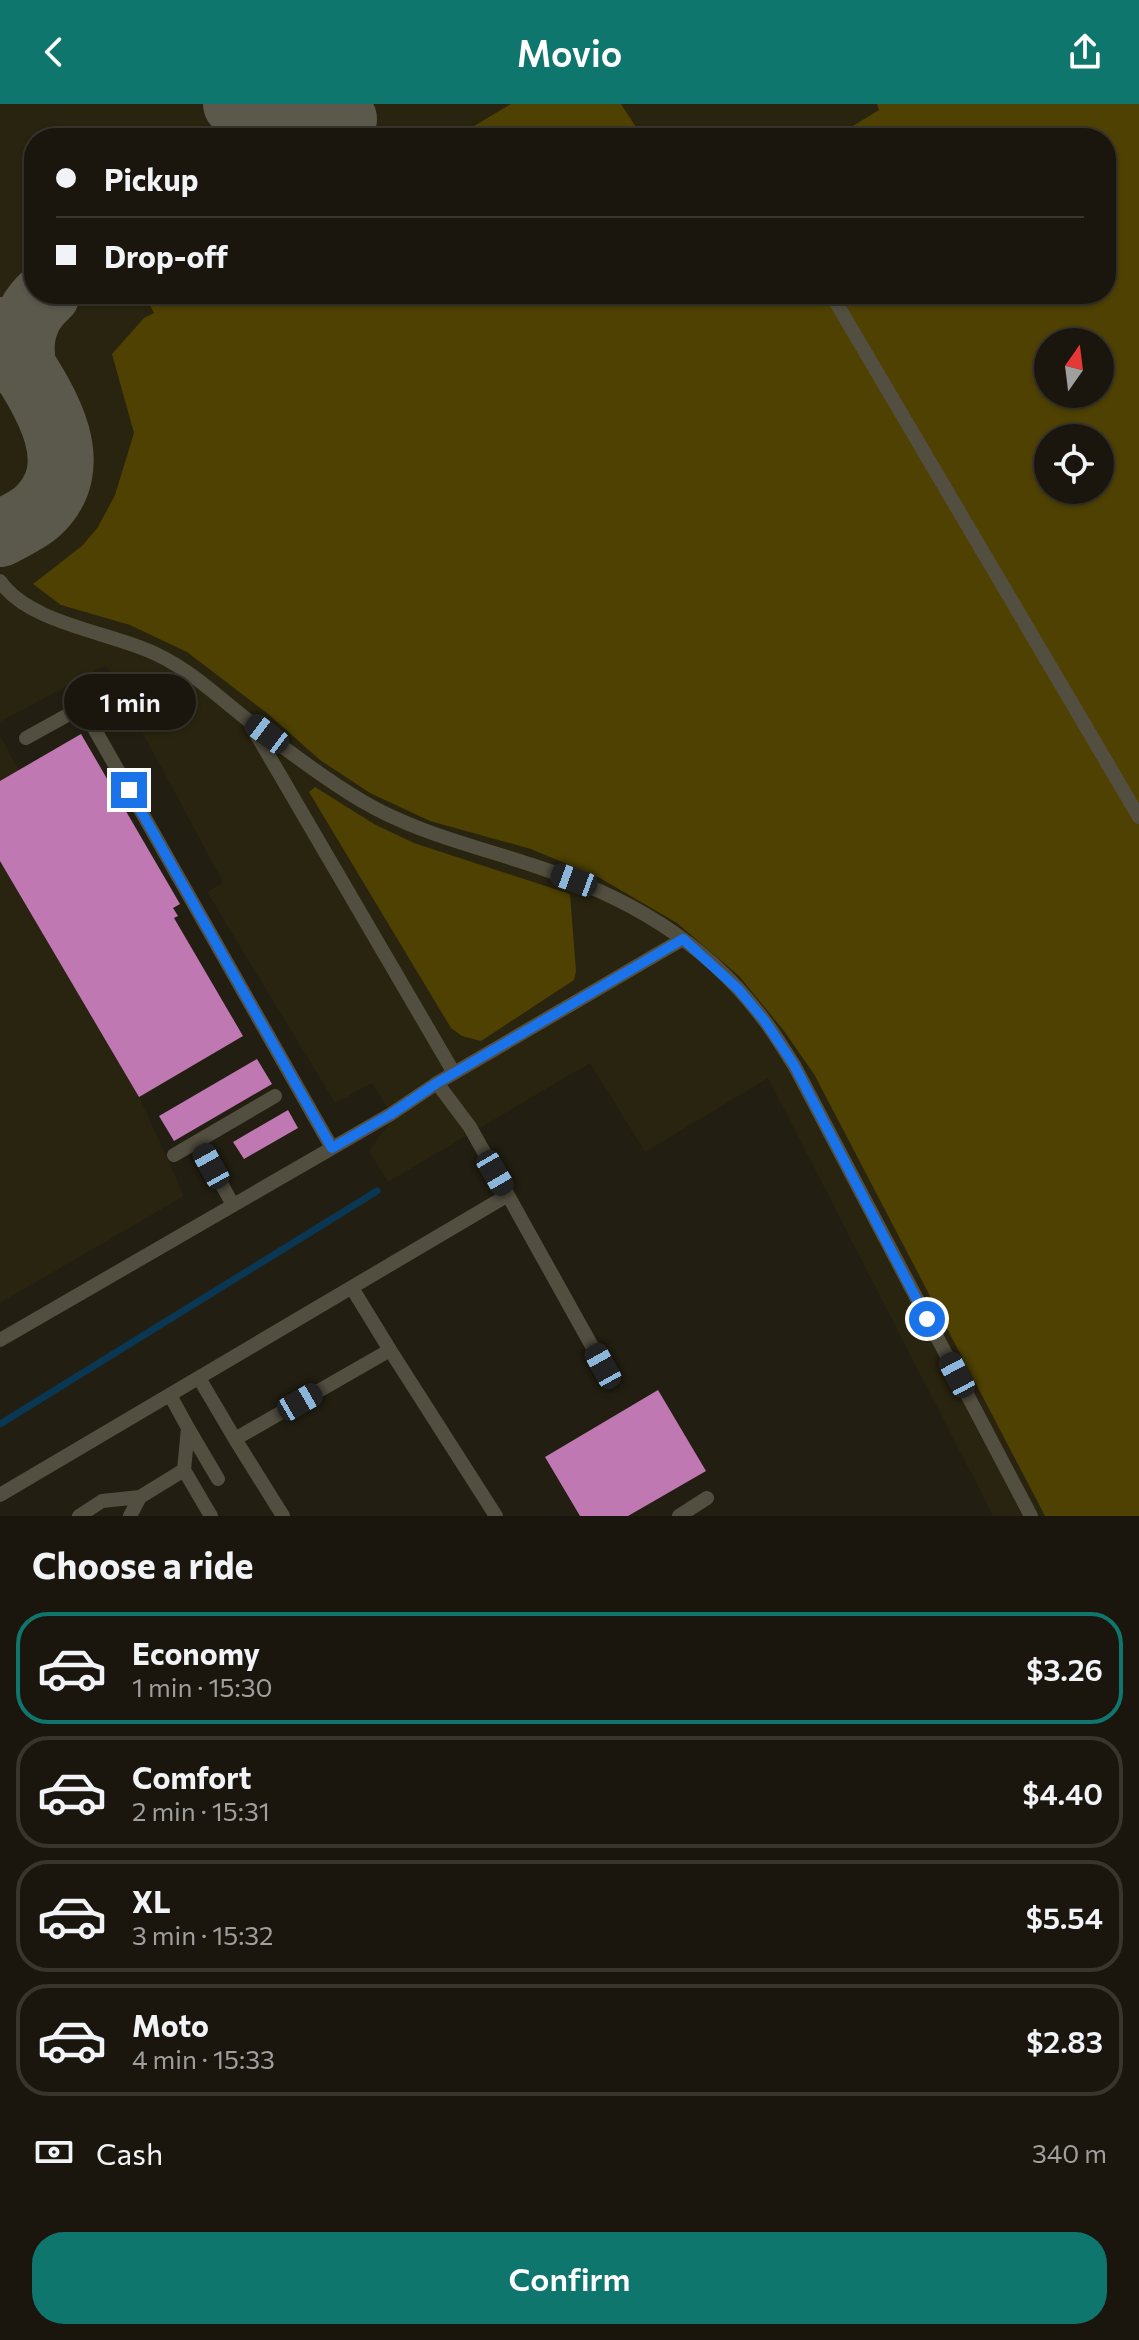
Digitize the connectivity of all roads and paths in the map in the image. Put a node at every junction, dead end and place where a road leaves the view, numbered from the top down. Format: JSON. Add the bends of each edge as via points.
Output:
{"nodes":[{"id":1,"x":837,"y":304,"type":"edge"},
{"id":2,"x":0,"y":581,"type":"edge"},
{"id":3,"x":248,"y":720,"type":"junction"},
{"id":4,"x":26,"y":738,"type":"dead end"},
{"id":5,"x":1139,"y":817,"type":"edge"},
{"id":6,"x":683,"y":939,"type":"junction"},
{"id":7,"x":454,"y":1073,"type":"junction"},
{"id":8,"x":437,"y":1083,"type":"junction"},
{"id":9,"x":275,"y":1096,"type":"dead end"},
{"id":10,"x":198,"y":1141,"type":"junction"},
{"id":11,"x":332,"y":1148,"type":"junction"},
{"id":12,"x":174,"y":1155,"type":"dead end"},
{"id":13,"x":508,"y":1195,"type":"junction"},
{"id":14,"x":233,"y":1205,"type":"junction"},
{"id":15,"x":352,"y":1288,"type":"junction"},
{"id":16,"x":0,"y":1340,"type":"edge"},
{"id":17,"x":390,"y":1350,"type":"junction"},
{"id":18,"x":603,"y":1366,"type":"dead end"},
{"id":19,"x":199,"y":1378,"type":"junction"},
{"id":20,"x":170,"y":1395,"type":"junction"},
{"id":21,"x":188,"y":1428,"type":"junction"},
{"id":22,"x":235,"y":1439,"type":"junction"},
{"id":23,"x":184,"y":1470,"type":"junction"},
{"id":24,"x":218,"y":1479,"type":"dead end"},
{"id":25,"x":0,"y":1495,"type":"edge"},
{"id":26,"x":140,"y":1497,"type":"junction"},
{"id":27,"x":707,"y":1498,"type":"dead end"},
{"id":28,"x":79,"y":1516,"type":"edge"},
{"id":29,"x":130,"y":1516,"type":"edge"},
{"id":30,"x":211,"y":1516,"type":"edge"},
{"id":31,"x":283,"y":1516,"type":"edge"},
{"id":32,"x":496,"y":1516,"type":"edge"},
{"id":33,"x":679,"y":1516,"type":"edge"},
{"id":34,"x":1031,"y":1516,"type":"edge"}],
"edges":[{"from":1,"to":5,"type":"lane"},
{"from":2,"to":3,"type":"lane","via":[[7,591],[57,621],[156,653],[199,678]]},
{"from":3,"to":6,"type":"lane","via":[[363,802],[430,832],[594,887]]},
{"from":3,"to":7,"type":"lane"},
{"from":4,"to":11,"type":"lane","via":[[82,707]]},
{"from":6,"to":7,"type":"lane"},
{"from":6,"to":34,"type":"lane","via":[[738,989],[794,1065]]},
{"from":7,"to":8,"type":"lane"},
{"from":8,"to":11,"type":"lane"},
{"from":8,"to":13,"type":"lane","via":[[470,1127]]},
{"from":9,"to":10,"type":"lane"},
{"from":10,"to":12,"type":"lane"},
{"from":10,"to":14,"type":"lane"},
{"from":11,"to":14,"type":"lane"},
{"from":13,"to":15,"type":"lane"},
{"from":13,"to":18,"type":"lane"},
{"from":14,"to":16,"type":"lane"},
{"from":15,"to":17,"type":"lane"},
{"from":15,"to":19,"type":"lane"},
{"from":17,"to":22,"type":"lane"},
{"from":17,"to":32,"type":"lane"},
{"from":19,"to":20,"type":"lane"},
{"from":19,"to":22,"type":"lane"},
{"from":20,"to":21,"type":"lane"},
{"from":20,"to":25,"type":"lane"},
{"from":21,"to":23,"type":"lane"},
{"from":21,"to":24,"type":"lane"},
{"from":22,"to":31,"type":"lane"},
{"from":23,"to":26,"type":"lane"},
{"from":23,"to":30,"type":"lane"},
{"from":26,"to":28,"type":"lane","via":[[102,1501]]},
{"from":26,"to":29,"type":"lane"},
{"from":27,"to":33,"type":"lane"}]}
